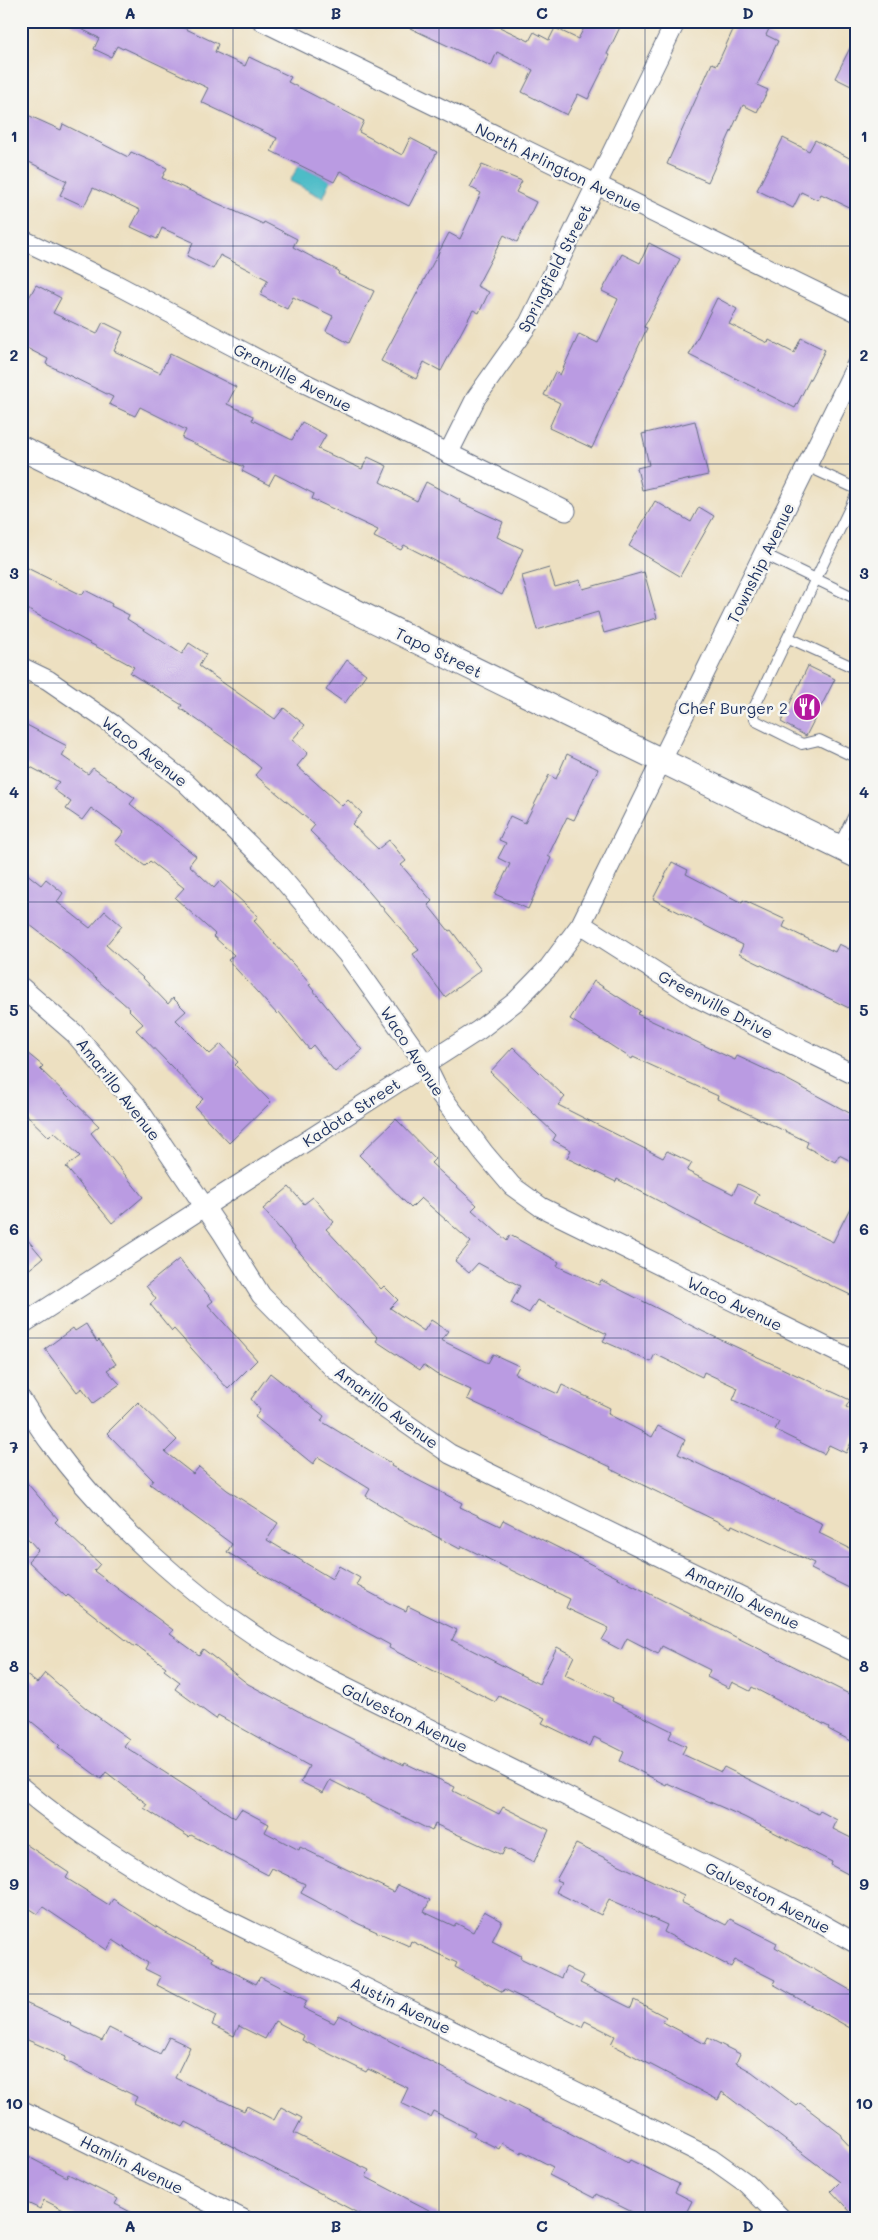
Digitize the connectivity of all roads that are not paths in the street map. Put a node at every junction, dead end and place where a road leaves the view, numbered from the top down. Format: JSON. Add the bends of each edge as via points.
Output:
{"nodes":[{"id":1,"x":262,"y":21,"type":"edge"},
{"id":2,"x":676,"y":21,"type":"edge"},
{"id":3,"x":597,"y":185,"type":"junction"},
{"id":4,"x":21,"y":239,"type":"edge"},
{"id":5,"x":857,"y":312,"type":"edge"},
{"id":6,"x":857,"y":364,"type":"edge"},
{"id":7,"x":21,"y":448,"type":"edge"},
{"id":8,"x":448,"y":454,"type":"junction"},
{"id":9,"x":807,"y":466,"type":"junction"},
{"id":10,"x":857,"y":489,"type":"edge"},
{"id":11,"x":857,"y":493,"type":"edge"},
{"id":12,"x":566,"y":511,"type":"dead end"},
{"id":13,"x":764,"y":554,"type":"junction"},
{"id":14,"x":816,"y":580,"type":"junction"},
{"id":15,"x":857,"y":599,"type":"edge"},
{"id":16,"x":789,"y":638,"type":"junction"},
{"id":17,"x":21,"y":666,"type":"edge"},
{"id":18,"x":857,"y":669,"type":"edge"},
{"id":19,"x":857,"y":758,"type":"edge"},
{"id":20,"x":663,"y":761,"type":"junction"},
{"id":21,"x":857,"y":809,"type":"edge"},
{"id":22,"x":847,"y":851,"type":"edge"},
{"id":23,"x":581,"y":924,"type":"junction"},
{"id":24,"x":21,"y":987,"type":"edge"},
{"id":25,"x":425,"y":1064,"type":"junction"},
{"id":26,"x":857,"y":1076,"type":"edge"},
{"id":27,"x":205,"y":1206,"type":"junction"},
{"id":28,"x":21,"y":1325,"type":"edge"},
{"id":29,"x":857,"y":1362,"type":"edge"},
{"id":30,"x":21,"y":1399,"type":"edge"},
{"id":31,"x":857,"y":1653,"type":"edge"},
{"id":32,"x":21,"y":1787,"type":"edge"},
{"id":33,"x":857,"y":1944,"type":"edge"},
{"id":34,"x":21,"y":2110,"type":"edge"},
{"id":35,"x":243,"y":2219,"type":"edge"},
{"id":36,"x":782,"y":2219,"type":"edge"}],
"edges":[{"from":1,"to":3,"type":"street","name":"North Arlington Avenue"},
{"from":2,"to":3,"type":"street","name":"Springfield Street"},
{"from":3,"to":5,"type":"street","name":"North Arlington Avenue"},
{"from":3,"to":8,"type":"street","name":"Springfield Street","via":[[529,323],[476,398]]},
{"from":4,"to":8,"type":"street","name":"Granville Avenue"},
{"from":6,"to":9,"type":"street","name":"Township Avenue"},
{"from":7,"to":20,"type":"street","name":"Tapo Street"},
{"from":8,"to":12,"type":"street","name":"Granville Avenue"},
{"from":9,"to":10,"type":"lane"},
{"from":9,"to":13,"type":"street","name":"Township Avenue"},
{"from":11,"to":14,"type":"lane"},
{"from":13,"to":14,"type":"lane"},
{"from":13,"to":20,"type":"street","name":"Township Avenue"},
{"from":14,"to":15,"type":"lane"},
{"from":14,"to":16,"type":"lane"},
{"from":16,"to":18,"type":"lane"},
{"from":16,"to":19,"type":"lane","via":[[752,712],[756,721],[802,744],[819,740]]},
{"from":17,"to":25,"type":"street","name":"Waco Avenue","via":[[48,680],[112,724],[186,783],[273,868],[347,954]]},
{"from":20,"to":22,"type":"street","name":"Tapo Street"},
{"from":20,"to":23,"type":"street","name":"Kadota Street"},
{"from":21,"to":22,"type":"lane"},
{"from":23,"to":25,"type":"street","name":"Kadota Street","via":[[549,967],[515,1002],[479,1030]]},
{"from":23,"to":26,"type":"street","name":"Greenville Drive","via":[[694,996]]},
{"from":24,"to":27,"type":"street","name":"Amarillo Avenue","via":[[74,1033],[136,1105]]},
{"from":25,"to":27,"type":"street","name":"Kadota Street"},
{"from":25,"to":29,"type":"street","name":"Waco Avenue","via":[[440,1094],[484,1153],[512,1186],[541,1207]]},
{"from":27,"to":28,"type":"street","name":"Kadota Street"},
{"from":27,"to":31,"type":"street","name":"Amarillo Avenue","via":[[262,1295],[333,1368],[388,1412],[450,1454]]},
{"from":30,"to":33,"type":"street","name":"Galveston Avenue","via":[[95,1498],[135,1538],[213,1605],[268,1644],[328,1678],[804,1914]]},
{"from":32,"to":36,"type":"street","name":"Austin Avenue","via":[[128,1865],[197,1904],[711,2158],[746,2183]]},
{"from":34,"to":35,"type":"street","name":"Hamlin Avenue"}]}
